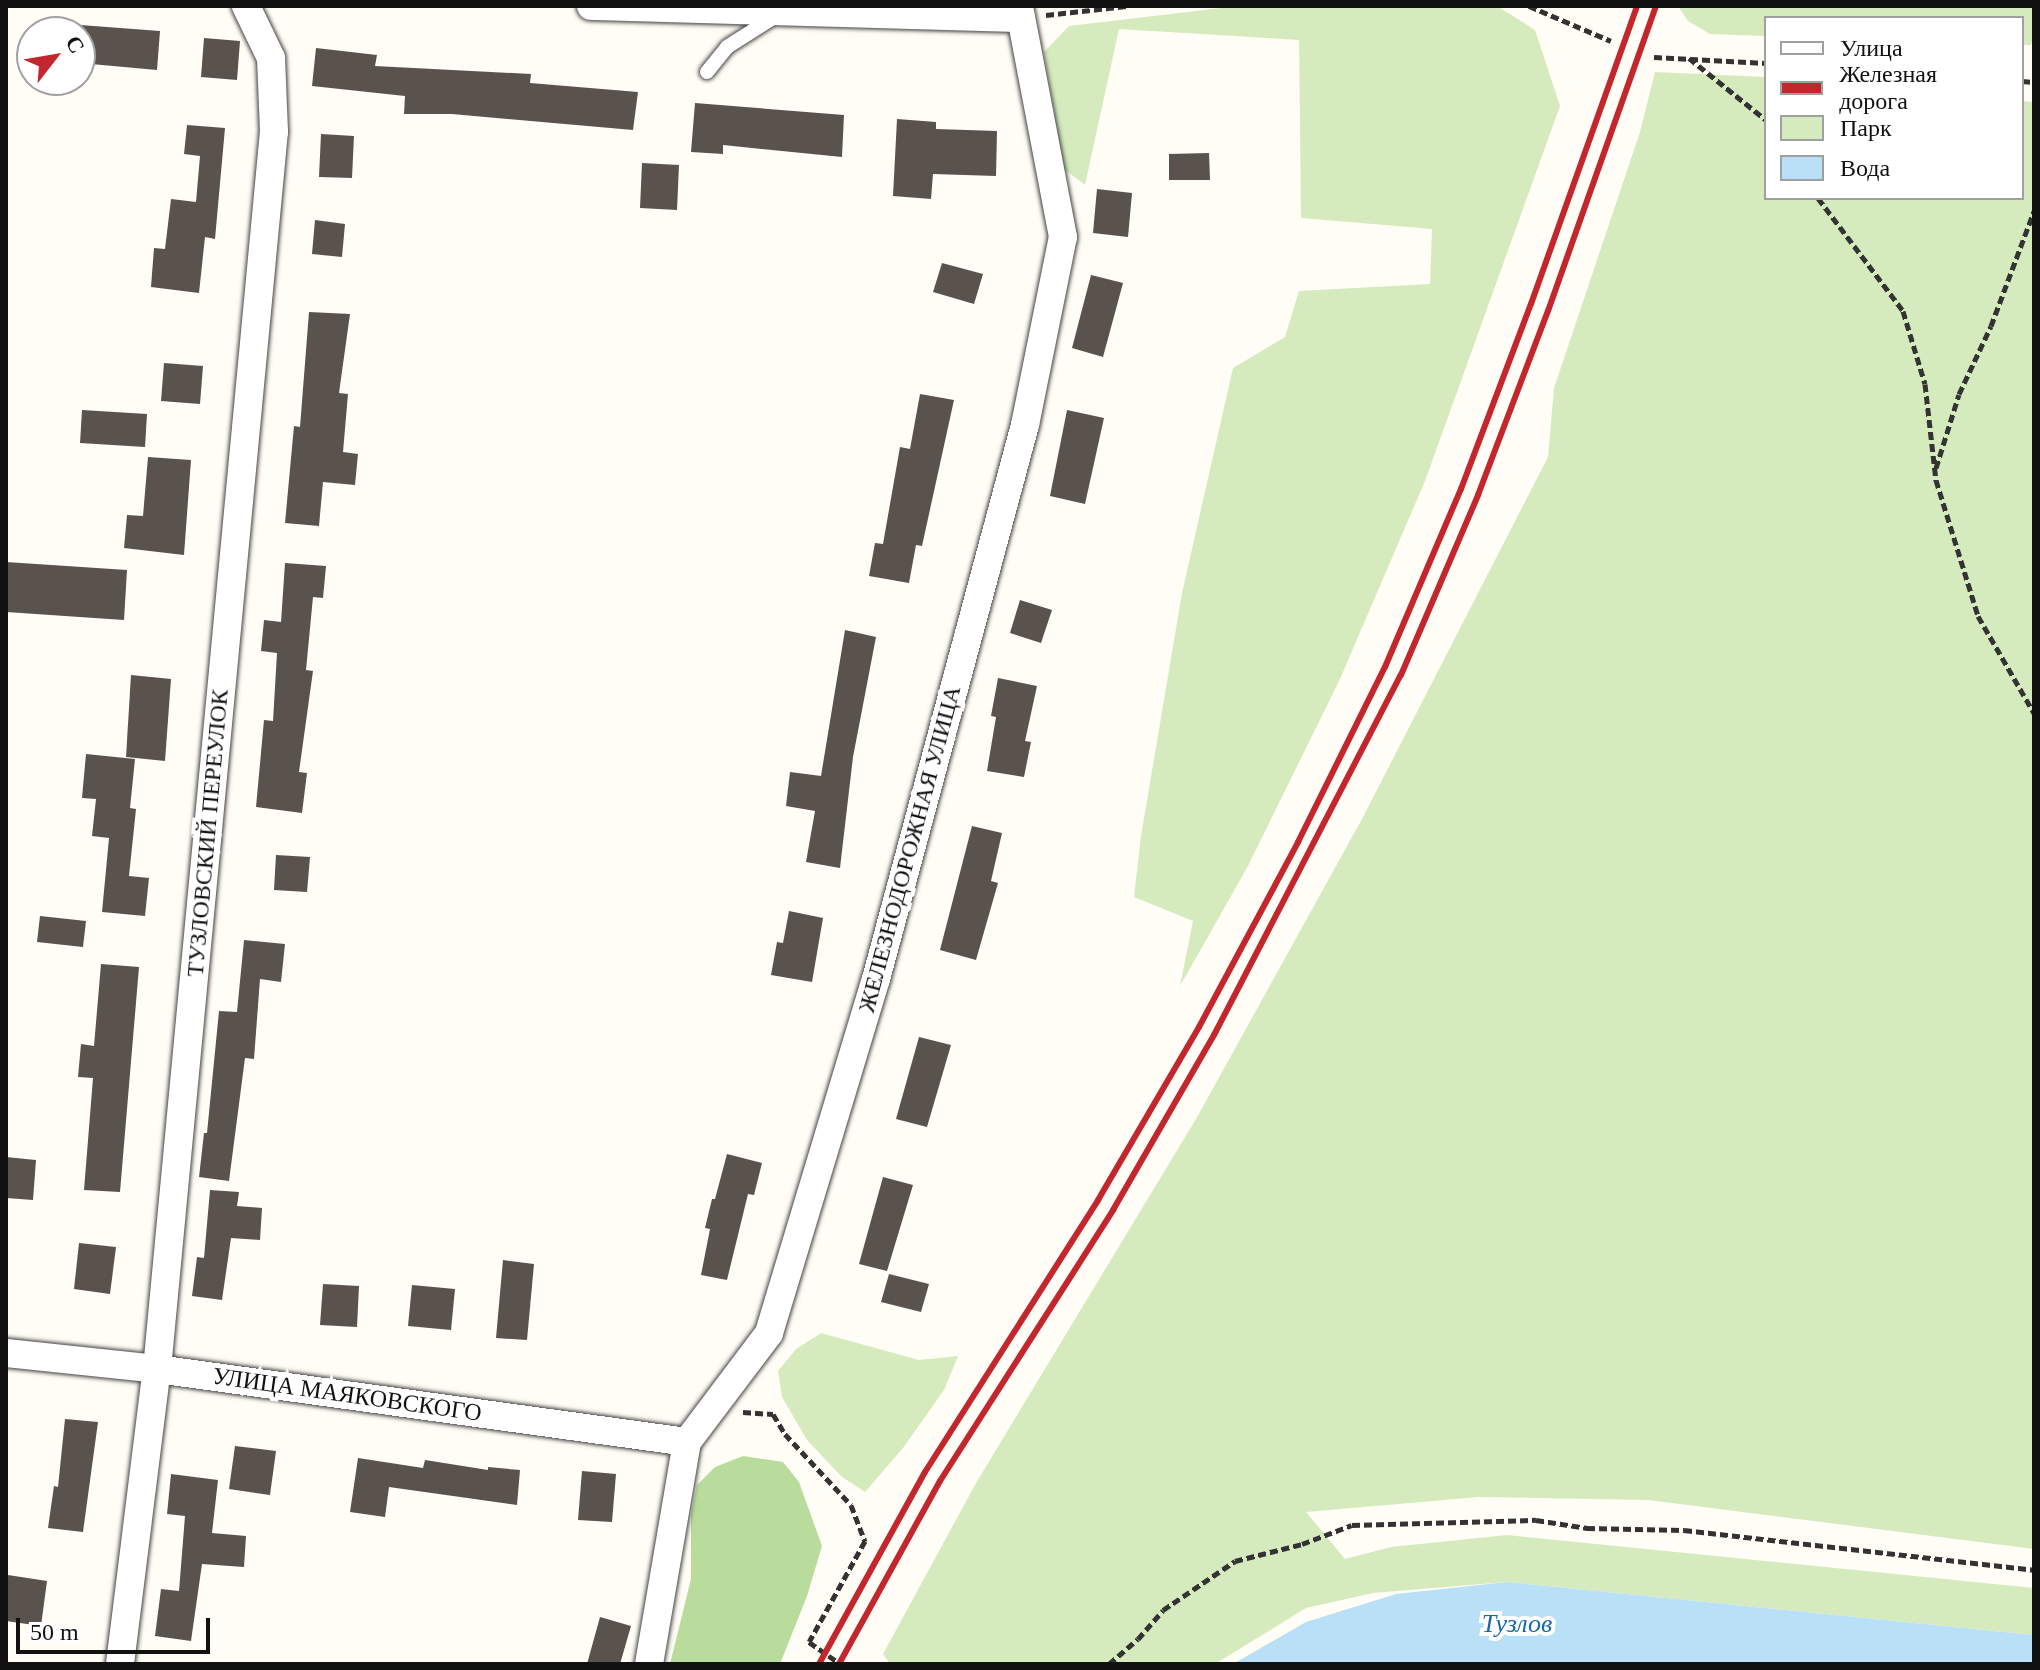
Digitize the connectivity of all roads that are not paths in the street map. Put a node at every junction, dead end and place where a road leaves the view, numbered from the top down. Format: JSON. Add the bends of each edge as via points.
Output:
{"nodes":[{"id":1,"x":246,"y":6,"type":"edge"},
{"id":2,"x":591,"y":6,"type":"edge"},
{"id":3,"x":783,"y":12,"type":"junction"},
{"id":4,"x":1020,"y":12,"type":"edge"},
{"id":5,"x":707,"y":72,"type":"dead end"},
{"id":6,"x":6,"y":1353,"type":"edge"},
{"id":7,"x":157,"y":1369,"type":"junction"},
{"id":8,"x":687,"y":1442,"type":"junction"},
{"id":9,"x":120,"y":1664,"type":"edge"},
{"id":10,"x":649,"y":1664,"type":"edge"}],
"edges":[{"from":1,"to":7,"type":"street","name":"ТУЗЛОВСКИЙ ПЕРЕУЛОК","via":[[271,58],[274,132]]},
{"from":2,"to":3,"type":"street"},
{"from":3,"to":4,"type":"street"},
{"from":3,"to":5,"type":"lane","via":[[727,47]]},
{"from":4,"to":8,"type":"street","name":"ЖЕЛЕЗНОДОРОЖНАЯ УЛИЦА","via":[[1063,237],[1025,425],[876,979],[769,1333]]},
{"from":6,"to":7,"type":"street","name":"УЛИЦА МАЯКОВСКОГО"},
{"from":7,"to":8,"type":"street","name":"УЛИЦА МАЯКОВСКОГО"},
{"from":7,"to":9,"type":"street","name":"ТУЗЛОВСКИЙ ПЕРЕУЛОК"},
{"from":8,"to":10,"type":"street","name":"ЖЕЛЕЗНОДОРОЖНАЯ УЛИЦА"}]}
